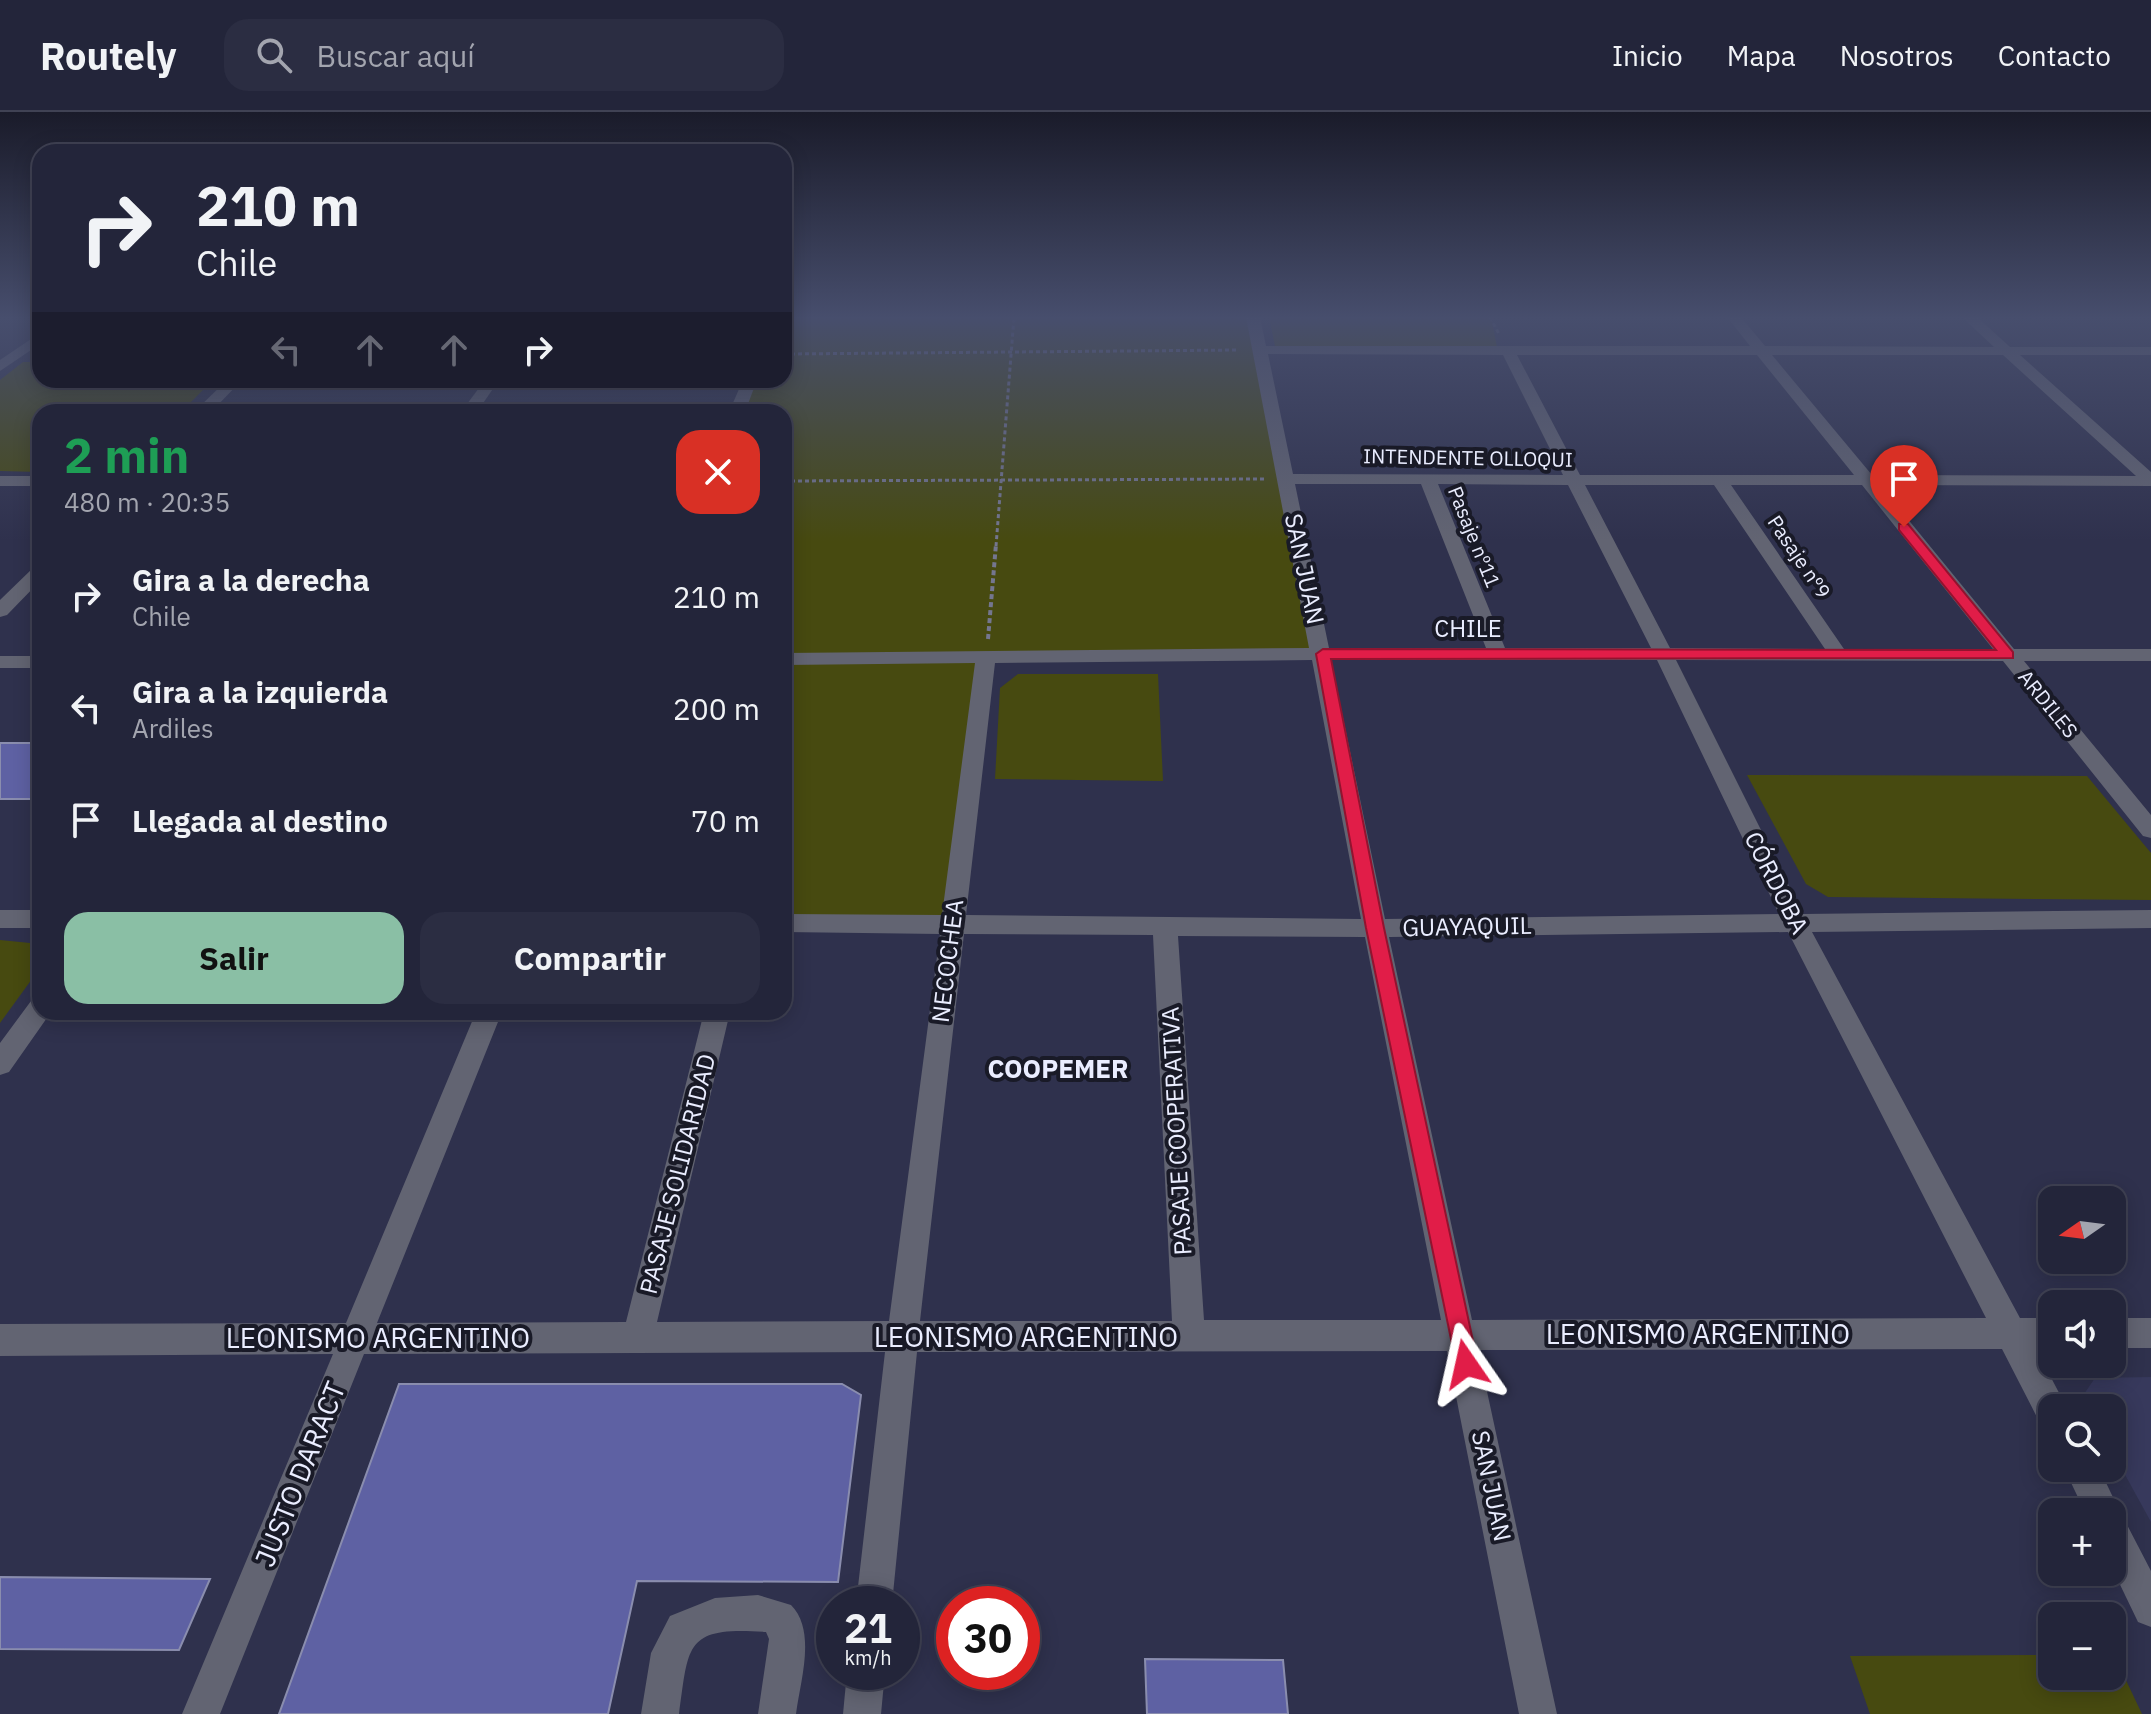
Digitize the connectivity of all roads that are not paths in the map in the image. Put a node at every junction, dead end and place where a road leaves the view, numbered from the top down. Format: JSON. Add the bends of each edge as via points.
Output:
{"nodes":[{"id":1,"x":1268,"y":392,"type":"edge"},
{"id":2,"x":1529,"y":392,"type":"edge"},
{"id":3,"x":1794,"y":392,"type":"edge"},
{"id":4,"x":2052,"y":392,"type":"edge"},
{"id":5,"x":1285,"y":479,"type":"junction"},
{"id":6,"x":1428,"y":480,"type":"junction"},
{"id":7,"x":0,"y":481,"type":"edge"},
{"id":8,"x":32,"y":481,"type":"edge"},
{"id":9,"x":1575,"y":481,"type":"junction"},
{"id":10,"x":1867,"y":481,"type":"junction"},
{"id":11,"x":2151,"y":481,"type":"edge"},
{"id":12,"x":1721,"y":483,"type":"junction"},
{"id":13,"x":32,"y":579,"type":"edge"},
{"id":14,"x":0,"y":611,"type":"edge"},
{"id":15,"x":1323,"y":654,"type":"junction"},
{"id":16,"x":1498,"y":655,"type":"junction"},
{"id":17,"x":1664,"y":655,"type":"junction"},
{"id":18,"x":2008,"y":655,"type":"junction"},
{"id":19,"x":2151,"y":655,"type":"edge"},
{"id":20,"x":986,"y":657,"type":"junction"},
{"id":21,"x":1840,"y":657,"type":"junction"},
{"id":22,"x":792,"y":659,"type":"edge"},
{"id":23,"x":0,"y":662,"type":"edge"},
{"id":24,"x":32,"y":662,"type":"edge"},
{"id":25,"x":2151,"y":830,"type":"edge"},
{"id":26,"x":0,"y":919,"type":"edge"},
{"id":27,"x":32,"y":919,"type":"edge"},
{"id":28,"x":2151,"y":919,"type":"edge"},
{"id":29,"x":1794,"y":921,"type":"junction"},
{"id":30,"x":952,"y":922,"type":"junction"},
{"id":31,"x":792,"y":923,"type":"edge"},
{"id":32,"x":1165,"y":926,"type":"junction"},
{"id":33,"x":1375,"y":928,"type":"junction"},
{"id":34,"x":32,"y":1019,"type":"edge"},
{"id":35,"x":486,"y":1020,"type":"edge"},
{"id":36,"x":715,"y":1020,"type":"edge"},
{"id":37,"x":0,"y":1064,"type":"edge"},
{"id":38,"x":2013,"y":1333,"type":"junction"},
{"id":39,"x":2038,"y":1333,"type":"edge"},
{"id":40,"x":2126,"y":1333,"type":"edge"},
{"id":41,"x":2151,"y":1333,"type":"edge"},
{"id":42,"x":1460,"y":1335,"type":"junction"},
{"id":43,"x":357,"y":1337,"type":"junction"},
{"id":44,"x":638,"y":1337,"type":"junction"},
{"id":45,"x":1189,"y":1337,"type":"junction"},
{"id":46,"x":903,"y":1338,"type":"junction"},
{"id":47,"x":0,"y":1340,"type":"edge"},
{"id":48,"x":2044,"y":1394,"type":"edge"},
{"id":49,"x":2126,"y":1559,"type":"edge"},
{"id":50,"x":876,"y":1586,"type":"edge"},
{"id":51,"x":2151,"y":1609,"type":"edge"},
{"id":52,"x":864,"y":1690,"type":"edge"},
{"id":53,"x":201,"y":1714,"type":"edge"},
{"id":54,"x":660,"y":1714,"type":"edge"},
{"id":55,"x":777,"y":1714,"type":"edge"},
{"id":56,"x":862,"y":1714,"type":"edge"},
{"id":57,"x":1538,"y":1714,"type":"edge"}],
"edges":[{"from":1,"to":5,"type":"street","name":"SAN JUAN"},
{"from":2,"to":9,"type":"street","name":"CÓRDOBA"},
{"from":3,"to":10,"type":"street","name":"ARDILES"},
{"from":4,"to":11,"type":"street"},
{"from":5,"to":6,"type":"street","name":"INTENDENTE OLLOQUI"},
{"from":5,"to":15,"type":"street","name":"SAN JUAN"},
{"from":6,"to":9,"type":"street","name":"INTENDENTE OLLOQUI"},
{"from":6,"to":16,"type":"street","name":"Pasaje nº11"},
{"from":7,"to":8,"type":"street"},
{"from":9,"to":12,"type":"street","name":"INTENDENTE OLLOQUI"},
{"from":9,"to":17,"type":"street","name":"CÓRDOBA"},
{"from":10,"to":11,"type":"street","name":"INTENDENTE OLLOQUI"},
{"from":10,"to":12,"type":"street","name":"INTENDENTE OLLOQUI"},
{"from":10,"to":18,"type":"street","name":"ARDILES"},
{"from":12,"to":21,"type":"street","name":"Pasaje nº9"},
{"from":13,"to":14,"type":"street"},
{"from":15,"to":16,"type":"street","name":"CHILE"},
{"from":15,"to":20,"type":"street","name":"CHILE"},
{"from":15,"to":33,"type":"street","name":"SAN JUAN"},
{"from":16,"to":17,"type":"street","name":"CHILE"},
{"from":17,"to":21,"type":"street","name":"CHILE"},
{"from":17,"to":29,"type":"street","name":"CÓRDOBA"},
{"from":18,"to":19,"type":"street","name":"CHILE"},
{"from":18,"to":21,"type":"street","name":"CHILE"},
{"from":18,"to":25,"type":"street","name":"ARDILES"},
{"from":20,"to":22,"type":"street","name":"CHILE"},
{"from":20,"to":30,"type":"street","name":"NECOCHEA"},
{"from":23,"to":24,"type":"street"},
{"from":26,"to":27,"type":"street"},
{"from":28,"to":29,"type":"street","name":"GUAYAQUIL"},
{"from":29,"to":33,"type":"street","name":"GUAYAQUIL"},
{"from":29,"to":38,"type":"street","name":"CÓRDOBA"},
{"from":30,"to":31,"type":"street","name":"GUAYAQUIL"},
{"from":30,"to":32,"type":"street","name":"GUAYAQUIL"},
{"from":30,"to":46,"type":"street","name":"NECOCHEA"},
{"from":32,"to":33,"type":"street","name":"GUAYAQUIL"},
{"from":32,"to":45,"type":"street","name":"PASAJE COOPERATIVA"},
{"from":33,"to":42,"type":"street","name":"SAN JUAN"},
{"from":34,"to":37,"type":"street"},
{"from":35,"to":43,"type":"street","name":"JUSTO DARACT"},
{"from":36,"to":44,"type":"street","name":"PASAJE SOLIDARIDAD"},
{"from":38,"to":39,"type":"street","name":"LEONISMO ARGENTINO"},
{"from":38,"to":42,"type":"street","name":"LEONISMO ARGENTINO"},
{"from":38,"to":48,"type":"street","name":"CÓRDOBA"},
{"from":40,"to":41,"type":"street"},
{"from":42,"to":45,"type":"street","name":"LEONISMO ARGENTINO"},
{"from":42,"to":57,"type":"street","name":"SAN JUAN"},
{"from":43,"to":44,"type":"street","name":"LEONISMO ARGENTINO"},
{"from":43,"to":47,"type":"street","name":"LEONISMO ARGENTINO"},
{"from":43,"to":53,"type":"street","name":"JUSTO DARACT"},
{"from":44,"to":46,"type":"street","name":"LEONISMO ARGENTINO"},
{"from":45,"to":46,"type":"street","name":"LEONISMO ARGENTINO"},
{"from":46,"to":50,"type":"street","name":"NECOCHEA"},
{"from":49,"to":51,"type":"street"},
{"from":52,"to":56,"type":"street"},
{"from":54,"to":55,"type":"street","via":[[673,1644],[685,1626],[706,1616],[768,1613],[782,1622],[787,1639]]}]}
